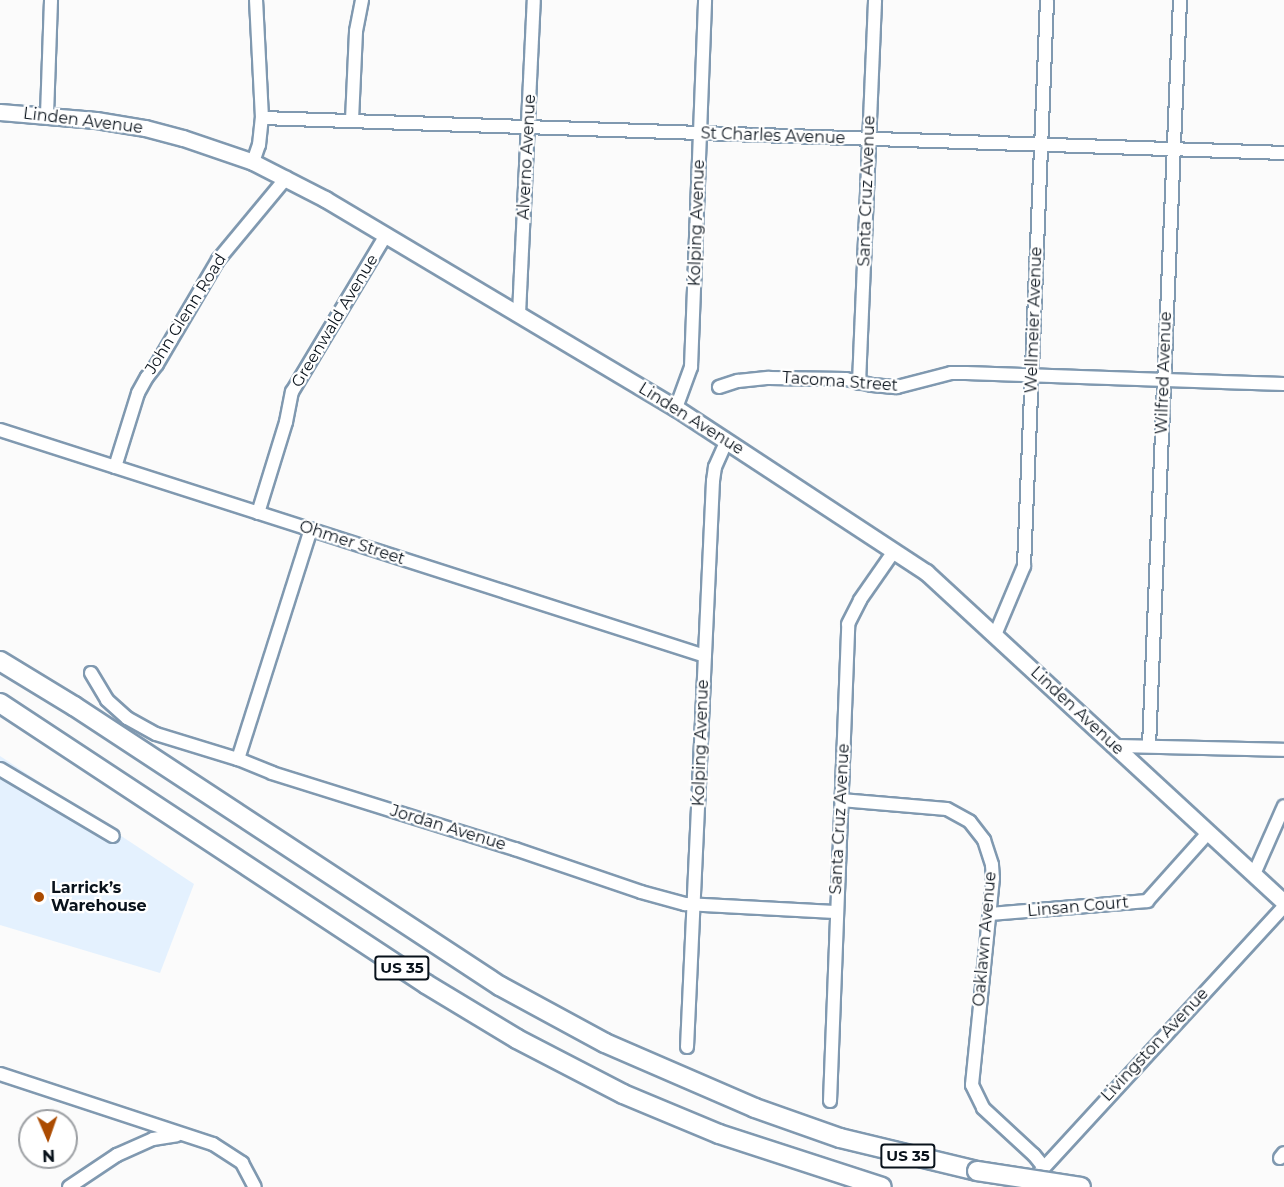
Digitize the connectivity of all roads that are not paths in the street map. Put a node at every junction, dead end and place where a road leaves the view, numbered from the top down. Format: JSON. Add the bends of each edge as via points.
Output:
{"nodes":[{"id":1,"x":51,"y":0,"type":"edge"},
{"id":2,"x":256,"y":0,"type":"edge"},
{"id":3,"x":362,"y":0,"type":"edge"},
{"id":4,"x":534,"y":0,"type":"edge"},
{"id":5,"x":705,"y":0,"type":"edge"},
{"id":6,"x":875,"y":0,"type":"edge"},
{"id":7,"x":1047,"y":0,"type":"edge"},
{"id":8,"x":1180,"y":0,"type":"edge"},
{"id":9,"x":0,"y":112,"type":"edge"},
{"id":10,"x":47,"y":115,"type":"junction"},
{"id":11,"x":262,"y":118,"type":"junction"},
{"id":12,"x":352,"y":120,"type":"junction"},
{"id":13,"x":528,"y":127,"type":"junction"},
{"id":14,"x":700,"y":133,"type":"junction"},
{"id":15,"x":869,"y":139,"type":"junction"},
{"id":16,"x":1042,"y":144,"type":"junction"},
{"id":17,"x":1173,"y":148,"type":"junction"},
{"id":18,"x":1284,"y":153,"type":"edge"},
{"id":19,"x":253,"y":162,"type":"junction"},
{"id":20,"x":286,"y":178,"type":"junction"},
{"id":21,"x":386,"y":235,"type":"junction"},
{"id":22,"x":519,"y":314,"type":"junction"},
{"id":23,"x":1032,"y":375,"type":"junction"},
{"id":24,"x":1164,"y":380,"type":"junction"},
{"id":25,"x":860,"y":383,"type":"junction"},
{"id":26,"x":1284,"y":384,"type":"edge"},
{"id":27,"x":719,"y":387,"type":"dead end"},
{"id":28,"x":676,"y":408,"type":"junction"},
{"id":29,"x":0,"y":430,"type":"edge"},
{"id":30,"x":726,"y":442,"type":"junction"},
{"id":31,"x":115,"y":467,"type":"junction"},
{"id":32,"x":258,"y":513,"type":"junction"},
{"id":33,"x":310,"y":529,"type":"junction"},
{"id":34,"x":894,"y":551,"type":"junction"},
{"id":35,"x":996,"y":635,"type":"junction"},
{"id":36,"x":705,"y":656,"type":"junction"},
{"id":37,"x":0,"y":659,"type":"edge"},
{"id":38,"x":92,"y":673,"type":"dead end"},
{"id":39,"x":0,"y":703,"type":"edge"},
{"id":40,"x":0,"y":714,"type":"edge"},
{"id":41,"x":54,"y":739,"type":"junction"},
{"id":42,"x":1113,"y":746,"type":"junction"},
{"id":43,"x":1149,"y":746,"type":"junction"},
{"id":44,"x":1284,"y":750,"type":"edge"},
{"id":45,"x":238,"y":759,"type":"junction"},
{"id":46,"x":0,"y":769,"type":"edge"},
{"id":47,"x":841,"y":800,"type":"junction"},
{"id":48,"x":1284,"y":806,"type":"edge"},
{"id":49,"x":1208,"y":832,"type":"junction"},
{"id":50,"x":113,"y":837,"type":"dead end"},
{"id":51,"x":1254,"y":874,"type":"junction"},
{"id":52,"x":695,"y":904,"type":"junction"},
{"id":53,"x":1284,"y":904,"type":"edge"},
{"id":54,"x":836,"y":912,"type":"junction"},
{"id":55,"x":990,"y":914,"type":"junction"},
{"id":56,"x":687,"y":1047,"type":"dead end"},
{"id":57,"x":0,"y":1074,"type":"edge"},
{"id":58,"x":830,"y":1101,"type":"dead end"},
{"id":59,"x":183,"y":1135,"type":"junction"},
{"id":60,"x":1042,"y":1166,"type":"junction"},
{"id":61,"x":69,"y":1187,"type":"edge"},
{"id":62,"x":255,"y":1187,"type":"edge"},
{"id":63,"x":882,"y":1187,"type":"edge"},
{"id":64,"x":1032,"y":1187,"type":"edge"},
{"id":65,"x":1081,"y":1187,"type":"edge"}],
"edges":[{"from":1,"to":10,"type":"street"},
{"from":2,"to":11,"type":"street"},
{"from":3,"to":12,"type":"street","via":[[356,31]]},
{"from":4,"to":13,"type":"street","name":"Alverno Avenue"},
{"from":5,"to":14,"type":"street","name":"Kolping Avenue"},
{"from":6,"to":15,"type":"street","name":"Santa Cruz Avenue"},
{"from":7,"to":16,"type":"street","name":"Wellmeier Avenue"},
{"from":8,"to":17,"type":"street","name":"Wilfred Avenue"},
{"from":9,"to":10,"type":"main road","name":"Linden Avenue"},
{"from":10,"to":19,"type":"main road","name":"Linden Avenue","via":[[170,134]]},
{"from":11,"to":12,"type":"street","name":"St Charles Avenue"},
{"from":11,"to":19,"type":"street"},
{"from":12,"to":13,"type":"street","name":"St Charles Avenue"},
{"from":13,"to":14,"type":"street","name":"St Charles Avenue"},
{"from":13,"to":22,"type":"street","name":"Alverno Avenue"},
{"from":14,"to":15,"type":"street","name":"St Charles Avenue"},
{"from":14,"to":28,"type":"street","name":"Kolping Avenue","via":[[692,366]]},
{"from":15,"to":16,"type":"street","name":"St Charles Avenue"},
{"from":15,"to":25,"type":"street","name":"Santa Cruz Avenue"},
{"from":16,"to":17,"type":"street","name":"St Charles Avenue"},
{"from":16,"to":23,"type":"street","name":"Wellmeier Avenue"},
{"from":17,"to":18,"type":"street","name":"St Charles Avenue"},
{"from":17,"to":24,"type":"street","name":"Wilfred Avenue"},
{"from":19,"to":20,"type":"main road","name":"Linden Avenue"},
{"from":20,"to":21,"type":"main road","name":"Linden Avenue"},
{"from":20,"to":31,"type":"street","name":"John Glenn Road","via":[[218,260],[147,377],[138,393]]},
{"from":21,"to":22,"type":"main road","name":"Linden Avenue"},
{"from":21,"to":32,"type":"street","name":"Greenwald Avenue","via":[[292,392]]},
{"from":22,"to":28,"type":"main road","name":"Linden Avenue"},
{"from":23,"to":24,"type":"street","name":"Tacoma Street"},
{"from":23,"to":25,"type":"street","name":"Tacoma Street","via":[[951,373],[897,387]]},
{"from":23,"to":35,"type":"street","name":"Wellmeier Avenue","via":[[1024,566]]},
{"from":24,"to":26,"type":"street","name":"Tacoma Street"},
{"from":24,"to":43,"type":"street","name":"Wilfred Avenue"},
{"from":25,"to":27,"type":"street","name":"Tacoma Street","via":[[846,379],[769,378]]},
{"from":28,"to":30,"type":"main road","name":"Linden Avenue"},
{"from":29,"to":31,"type":"street","name":"Ohmer Street"},
{"from":30,"to":34,"type":"main road","name":"Linden Avenue"},
{"from":30,"to":36,"type":"street","name":"Kolping Avenue","via":[[713,481]]},
{"from":31,"to":32,"type":"street","name":"Ohmer Street"},
{"from":32,"to":33,"type":"street","name":"Ohmer Street"},
{"from":33,"to":36,"type":"street","name":"Ohmer Street"},
{"from":33,"to":45,"type":"street"},
{"from":34,"to":35,"type":"main road","name":"Linden Avenue","via":[[926,572]]},
{"from":34,"to":47,"type":"street","name":"Santa Cruz Avenue","via":[[848,624]]},
{"from":35,"to":42,"type":"main road","name":"Linden Avenue"},
{"from":36,"to":52,"type":"street","name":"Kolping Avenue"},
{"from":37,"to":65,"type":"highway","number":"US 35","bridge":true,"via":[[500,986],[605,1043],[755,1108],[840,1138],[977,1171]]},
{"from":38,"to":45,"type":"street","name":"Jordan Avenue","via":[[102,696],[141,727]]},
{"from":39,"to":41,"type":"highway","number":"US 35"},
{"from":40,"to":41,"type":"highway"},
{"from":41,"to":63,"type":"highway","number":"US 35","via":[[426,984],[517,1038],[623,1094],[719,1134]]},
{"from":42,"to":43,"type":"street"},
{"from":42,"to":49,"type":"main road","name":"Linden Avenue"},
{"from":43,"to":44,"type":"street"},
{"from":45,"to":52,"type":"street","name":"Jordan Avenue","via":[[641,892]]},
{"from":46,"to":50,"type":"street"},
{"from":47,"to":54,"type":"street","name":"Santa Cruz Avenue"},
{"from":47,"to":55,"type":"street","name":"Oaklawn Avenue","via":[[934,806],[970,822],[984,840],[992,865]]},
{"from":48,"to":51,"type":"street"},
{"from":49,"to":51,"type":"main road","name":"Linden Avenue"},
{"from":49,"to":55,"type":"street","name":"Linsan Court","via":[[1147,901]]},
{"from":51,"to":53,"type":"main road","name":"Linden Avenue"},
{"from":52,"to":54,"type":"street","name":"Jordan Avenue"},
{"from":52,"to":56,"type":"street","name":"Kolping Avenue"},
{"from":53,"to":60,"type":"street","name":"Livingston Avenue"},
{"from":54,"to":58,"type":"street","name":"Santa Cruz Avenue"},
{"from":55,"to":60,"type":"street","name":"Oaklawn Avenue","via":[[972,1085],[983,1108]]},
{"from":57,"to":59,"type":"street"},
{"from":59,"to":61,"type":"street","via":[[159,1137],[117,1155]]},
{"from":59,"to":62,"type":"street","via":[[213,1144],[237,1159]]},
{"from":60,"to":64,"type":"street","name":"Livingston Avenue"}]}
